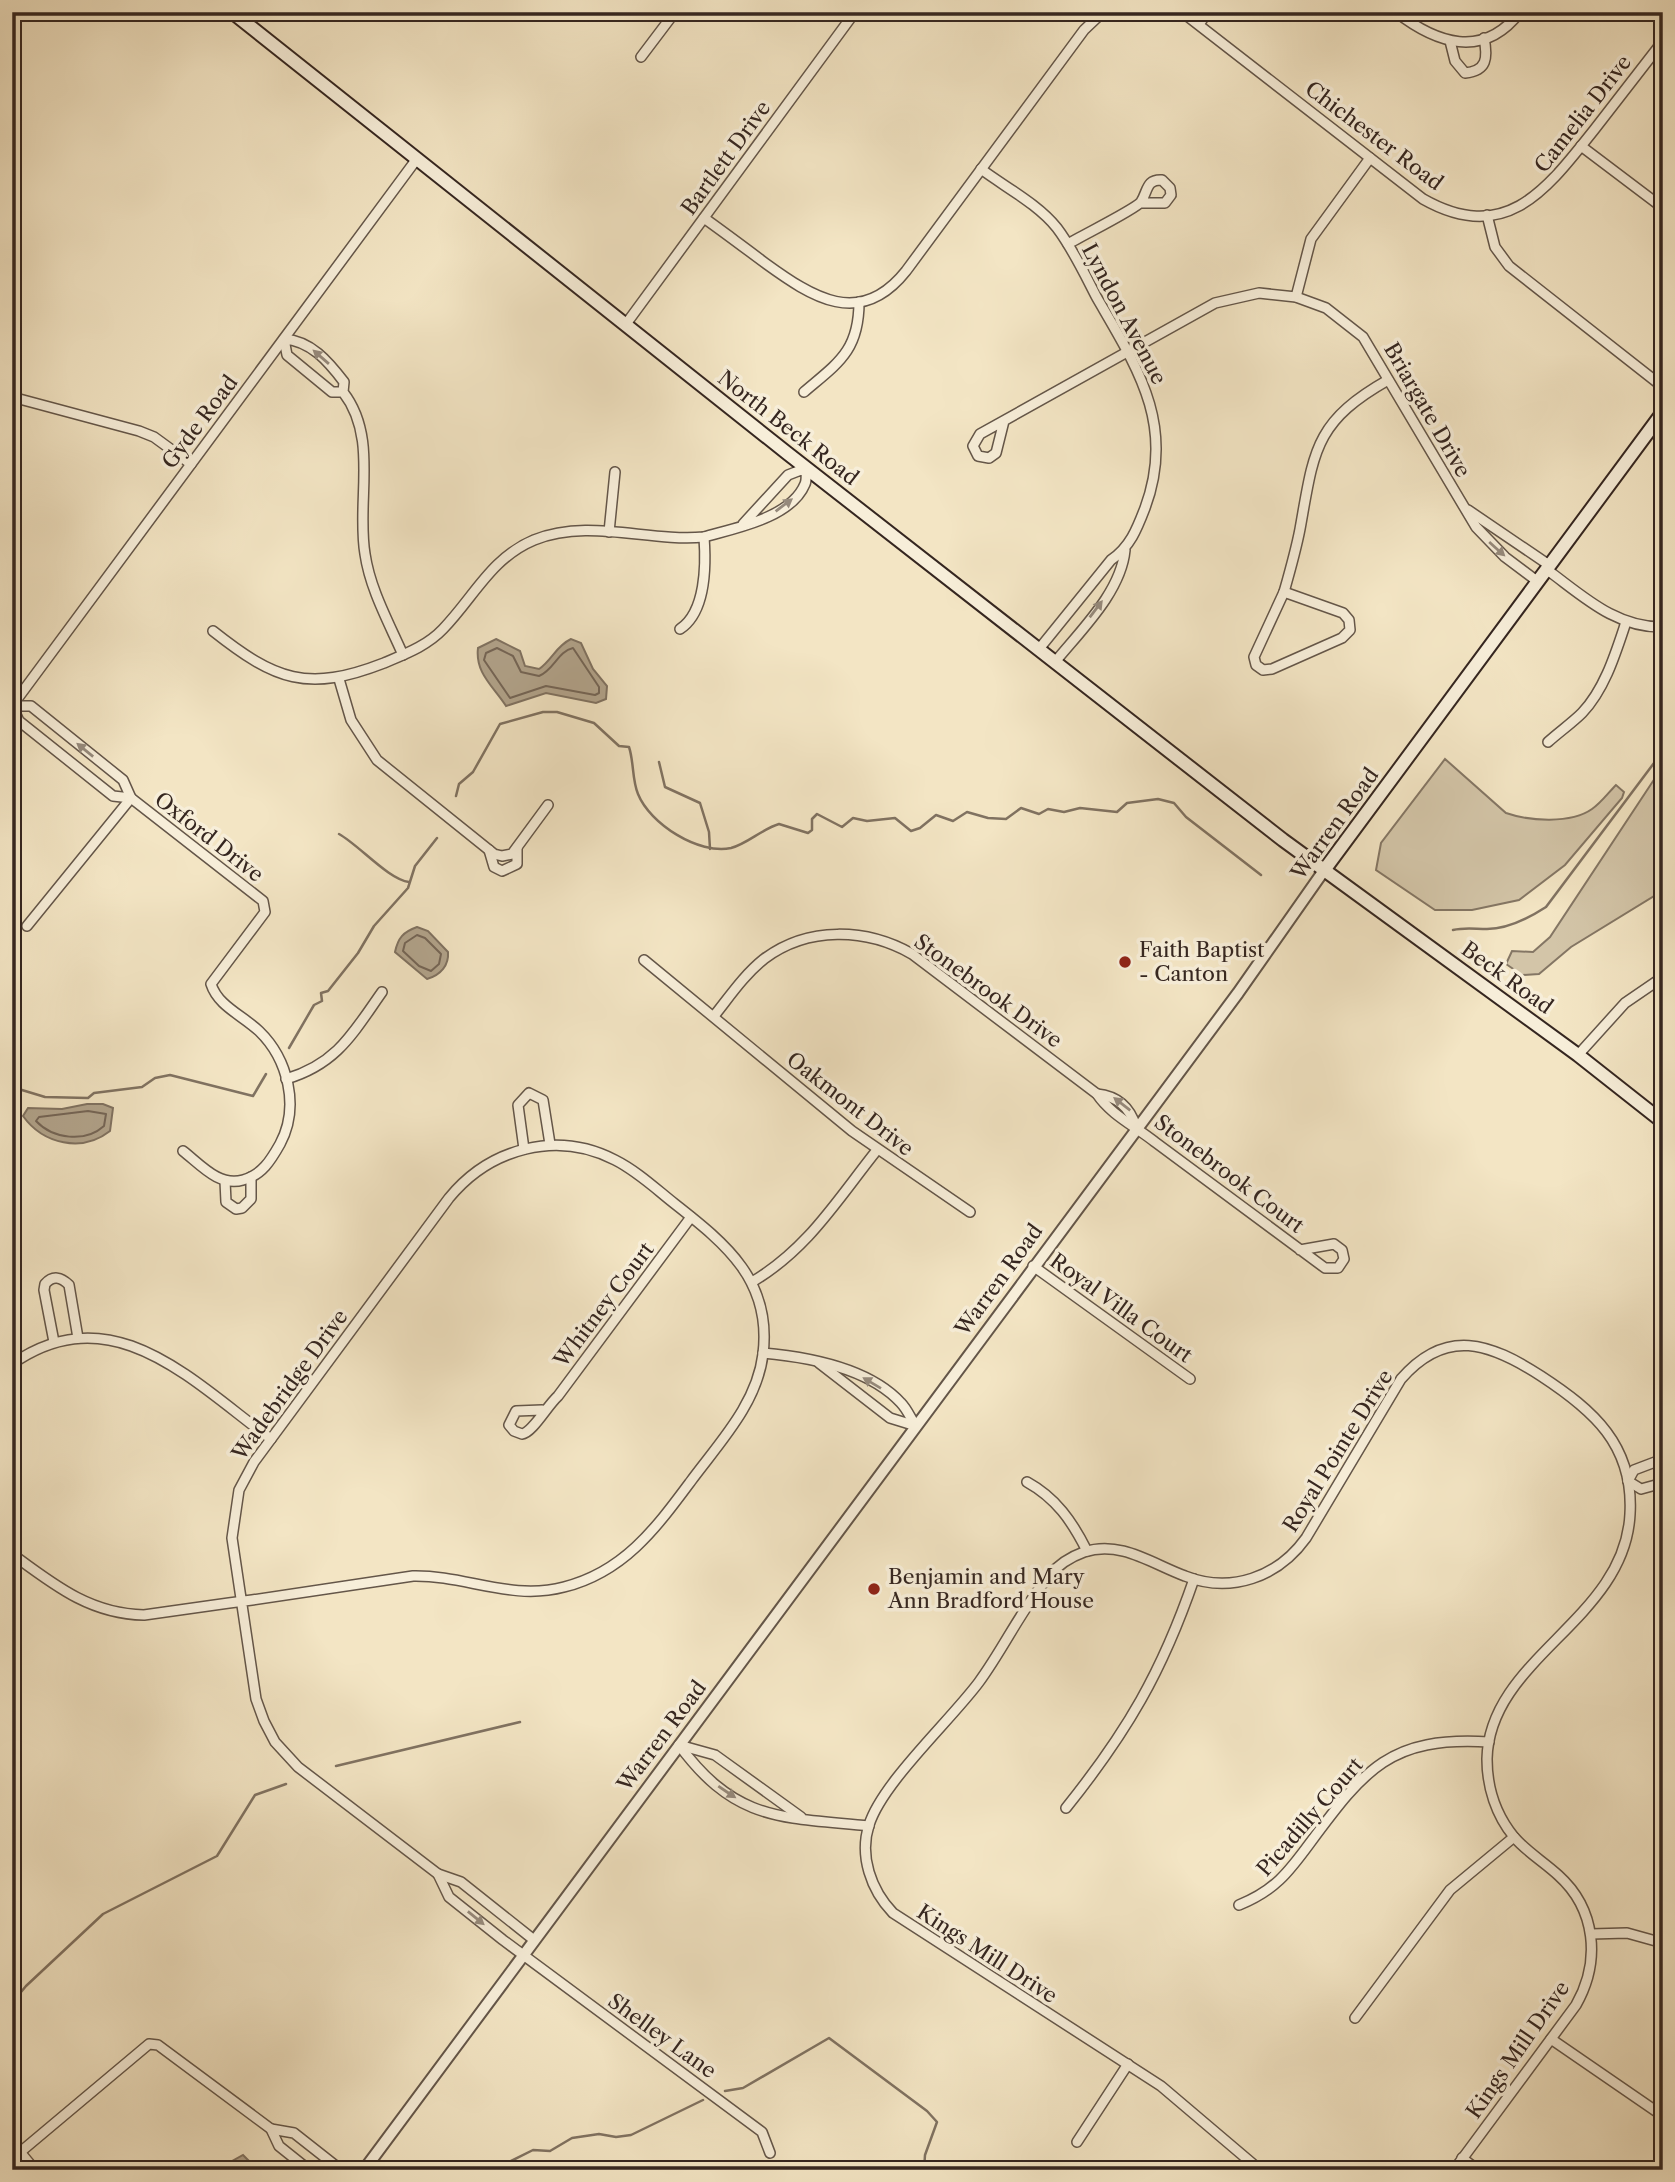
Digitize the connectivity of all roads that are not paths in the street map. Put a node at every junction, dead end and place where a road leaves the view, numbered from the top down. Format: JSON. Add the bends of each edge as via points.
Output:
{"nodes":[{"id":1,"x":232,"y":12,"type":"edge"},
{"id":2,"x":676,"y":12,"type":"edge"},
{"id":3,"x":855,"y":12,"type":"edge"},
{"id":4,"x":1102,"y":12,"type":"edge"},
{"id":5,"x":1182,"y":12,"type":"edge"},
{"id":6,"x":1208,"y":12,"type":"edge"},
{"id":7,"x":1396,"y":12,"type":"edge"},
{"id":8,"x":1520,"y":12,"type":"edge"},
{"id":9,"x":1199,"y":24,"type":"junction"},
{"id":10,"x":1484,"y":38,"type":"junction"},
{"id":11,"x":1450,"y":41,"type":"junction"},
{"id":12,"x":1663,"y":41,"type":"edge"},
{"id":13,"x":641,"y":57,"type":"dead end"},
{"id":14,"x":1581,"y":146,"type":"junction"},
{"id":15,"x":1370,"y":158,"type":"junction"},
{"id":16,"x":416,"y":160,"type":"junction"},
{"id":17,"x":981,"y":170,"type":"junction"},
{"id":18,"x":1140,"y":203,"type":"dead end"},
{"id":19,"x":1663,"y":208,"type":"edge"},
{"id":20,"x":1487,"y":215,"type":"junction"},
{"id":21,"x":704,"y":218,"type":"junction"},
{"id":22,"x":1068,"y":244,"type":"junction"},
{"id":23,"x":1296,"y":297,"type":"junction"},
{"id":24,"x":859,"y":302,"type":"junction"},
{"id":25,"x":626,"y":324,"type":"junction"},
{"id":26,"x":284,"y":339,"type":"junction"},
{"id":27,"x":1128,"y":351,"type":"junction"},
{"id":28,"x":1388,"y":380,"type":"junction"},
{"id":29,"x":1663,"y":387,"type":"edge"},
{"id":30,"x":343,"y":392,"type":"junction"},
{"id":31,"x":804,"y":392,"type":"dead end"},
{"id":32,"x":12,"y":397,"type":"edge"},
{"id":33,"x":1663,"y":412,"type":"edge"},
{"id":34,"x":1004,"y":421,"type":"dead end"},
{"id":35,"x":191,"y":464,"type":"junction"},
{"id":36,"x":806,"y":468,"type":"junction"},
{"id":37,"x":615,"y":472,"type":"dead end"},
{"id":38,"x":1467,"y":509,"type":"junction"},
{"id":39,"x":743,"y":524,"type":"junction"},
{"id":40,"x":609,"y":532,"type":"junction"},
{"id":41,"x":704,"y":537,"type":"junction"},
{"id":42,"x":1125,"y":550,"type":"junction"},
{"id":43,"x":1548,"y":567,"type":"junction"},
{"id":44,"x":1537,"y":581,"type":"junction"},
{"id":45,"x":1284,"y":592,"type":"junction"},
{"id":46,"x":1626,"y":622,"type":"junction"},
{"id":47,"x":1663,"y":627,"type":"edge"},
{"id":48,"x":680,"y":629,"type":"dead end"},
{"id":49,"x":213,"y":631,"type":"dead end"},
{"id":50,"x":1040,"y":649,"type":"junction"},
{"id":51,"x":403,"y":655,"type":"junction"},
{"id":52,"x":1055,"y":662,"type":"junction"},
{"id":53,"x":340,"y":679,"type":"junction"},
{"id":54,"x":12,"y":706,"type":"edge"},
{"id":55,"x":1548,"y":742,"type":"dead end"},
{"id":56,"x":131,"y":798,"type":"junction"},
{"id":57,"x":548,"y":805,"type":"dead end"},
{"id":58,"x":517,"y":848,"type":"junction"},
{"id":59,"x":489,"y":850,"type":"junction"},
{"id":60,"x":1325,"y":869,"type":"junction"},
{"id":61,"x":27,"y":926,"type":"dead end"},
{"id":62,"x":644,"y":960,"type":"dead end"},
{"id":63,"x":1663,"y":977,"type":"edge"},
{"id":64,"x":382,"y":992,"type":"dead end"},
{"id":65,"x":714,"y":1016,"type":"junction"},
{"id":66,"x":1578,"y":1055,"type":"junction"},
{"id":67,"x":286,"y":1079,"type":"junction"},
{"id":68,"x":1663,"y":1122,"type":"edge"},
{"id":69,"x":1136,"y":1126,"type":"junction"},
{"id":70,"x":550,"y":1144,"type":"junction"},
{"id":71,"x":524,"y":1149,"type":"junction"},
{"id":72,"x":877,"y":1150,"type":"junction"},
{"id":73,"x":183,"y":1152,"type":"dead end"},
{"id":74,"x":251,"y":1177,"type":"junction"},
{"id":75,"x":225,"y":1181,"type":"junction"},
{"id":76,"x":970,"y":1212,"type":"dead end"},
{"id":77,"x":691,"y":1217,"type":"junction"},
{"id":78,"x":1300,"y":1250,"type":"dead end"},
{"id":79,"x":1033,"y":1266,"type":"junction"},
{"id":80,"x":752,"y":1282,"type":"junction"},
{"id":81,"x":78,"y":1338,"type":"junction"},
{"id":82,"x":54,"y":1342,"type":"junction"},
{"id":83,"x":764,"y":1353,"type":"junction"},
{"id":84,"x":815,"y":1360,"type":"junction"},
{"id":85,"x":12,"y":1364,"type":"edge"},
{"id":86,"x":1190,"y":1379,"type":"dead end"},
{"id":87,"x":542,"y":1410,"type":"dead end"},
{"id":88,"x":916,"y":1426,"type":"junction"},
{"id":89,"x":271,"y":1439,"type":"junction"},
{"id":90,"x":1663,"y":1459,"type":"edge"},
{"id":91,"x":1623,"y":1462,"type":"junction"},
{"id":92,"x":1637,"y":1468,"type":"junction"},
{"id":93,"x":1628,"y":1481,"type":"junction"},
{"id":94,"x":1027,"y":1482,"type":"dead end"},
{"id":95,"x":1663,"y":1483,"type":"edge"},
{"id":96,"x":1641,"y":1489,"type":"junction"},
{"id":97,"x":1630,"y":1500,"type":"junction"},
{"id":98,"x":1087,"y":1551,"type":"junction"},
{"id":99,"x":12,"y":1554,"type":"edge"},
{"id":100,"x":1194,"y":1580,"type":"junction"},
{"id":101,"x":241,"y":1601,"type":"junction"},
{"id":102,"x":1489,"y":1742,"type":"junction"},
{"id":103,"x":679,"y":1745,"type":"junction"},
{"id":104,"x":1066,"y":1808,"type":"dead end"},
{"id":105,"x":802,"y":1818,"type":"junction"},
{"id":106,"x":869,"y":1826,"type":"junction"},
{"id":107,"x":1514,"y":1837,"type":"junction"},
{"id":108,"x":438,"y":1874,"type":"junction"},
{"id":109,"x":1239,"y":1905,"type":"dead end"},
{"id":110,"x":1591,"y":1934,"type":"junction"},
{"id":111,"x":534,"y":1940,"type":"junction"},
{"id":112,"x":1663,"y":1942,"type":"edge"},
{"id":113,"x":523,"y":1955,"type":"junction"},
{"id":114,"x":1355,"y":2018,"type":"dead end"},
{"id":115,"x":1551,"y":2039,"type":"junction"},
{"id":116,"x":1128,"y":2064,"type":"junction"},
{"id":117,"x":1663,"y":2116,"type":"edge"},
{"id":118,"x":271,"y":2129,"type":"junction"},
{"id":119,"x":1077,"y":2142,"type":"dead end"},
{"id":120,"x":769,"y":2153,"type":"dead end"},
{"id":121,"x":16,"y":2156,"type":"edge"},
{"id":122,"x":1462,"y":2158,"type":"junction"},
{"id":123,"x":35,"y":2170,"type":"edge"},
{"id":124,"x":309,"y":2170,"type":"edge"},
{"id":125,"x":341,"y":2170,"type":"edge"},
{"id":126,"x":364,"y":2170,"type":"edge"},
{"id":127,"x":1260,"y":2170,"type":"edge"},
{"id":128,"x":1454,"y":2170,"type":"edge"},
{"id":129,"x":1478,"y":2170,"type":"edge"}],
"edges":[{"from":1,"to":16,"type":"main road","name":"North Beck Road"},
{"from":2,"to":13,"type":"street"},
{"from":3,"to":21,"type":"street","name":"Bartlett Drive"},
{"from":4,"to":17,"type":"street"},
{"from":5,"to":9,"type":"street","name":"Chichester Road"},
{"from":6,"to":9,"type":"street"},
{"from":7,"to":11,"type":"street","via":[[1427,35]]},
{"from":8,"to":10,"type":"street","via":[[1508,25]]},
{"from":9,"to":15,"type":"street","name":"Chichester Road"},
{"from":10,"to":11,"type":"street"},
{"from":10,"to":11,"type":"street","via":[[1485,65],[1477,72],[1465,73],[1455,61]]},
{"from":12,"to":14,"type":"street","name":"Camelia Drive"},
{"from":14,"to":19,"type":"street"},
{"from":14,"to":20,"type":"street","name":"Camelia Drive","via":[[1536,197],[1512,210]]},
{"from":15,"to":20,"type":"street","name":"Chichester Road","via":[[1433,204],[1459,214]]},
{"from":15,"to":23,"type":"street","via":[[1311,239]]},
{"from":16,"to":25,"type":"main road","name":"North Beck Road"},
{"from":16,"to":26,"type":"street","name":"Gyde Road"},
{"from":17,"to":22,"type":"street","name":"Lyndon Avenue","via":[[1049,220]]},
{"from":17,"to":24,"type":"street","via":[[899,280],[881,294]]},
{"from":18,"to":22,"type":"street"},
{"from":20,"to":29,"type":"street","via":[[1495,247],[1508,266]]},
{"from":21,"to":24,"type":"street","via":[[808,293],[834,303]]},
{"from":21,"to":25,"type":"street","name":"Bartlett Drive"},
{"from":22,"to":27,"type":"street","name":"Lyndon Avenue"},
{"from":23,"to":27,"type":"street","name":"Briargate Drive","via":[[1259,293],[1225,299]]},
{"from":23,"to":28,"type":"street","name":"Briargate Drive","via":[[1326,308],[1352,326],[1370,346]]},
{"from":24,"to":31,"type":"street","via":[[859,325],[849,350]]},
{"from":25,"to":36,"type":"main road","name":"North Beck Road"},
{"from":26,"to":30,"type":"street","via":[[287,355],[332,392]]},
{"from":30,"to":26,"type":"street","one_way":true,"via":[[344,382],[334,368],[301,340]]},
{"from":26,"to":35,"type":"street","name":"Gyde Road"},
{"from":27,"to":34,"type":"street","name":"Briargate Drive"},
{"from":27,"to":42,"type":"street","name":"Lyndon Avenue","via":[[1149,397],[1157,454],[1147,503]]},
{"from":28,"to":38,"type":"street","name":"Briargate Drive","via":[[1446,482]]},
{"from":28,"to":45,"type":"street","via":[[1348,406],[1319,444],[1309,471]]},
{"from":30,"to":51,"type":"street","via":[[352,403],[364,452],[365,557]]},
{"from":32,"to":35,"type":"street","via":[[139,431]]},
{"from":33,"to":43,"type":"main road","name":"Warren Road"},
{"from":35,"to":54,"type":"street","name":"Gyde Road"},
{"from":36,"to":39,"type":"street","via":[[788,475]]},
{"from":39,"to":36,"type":"street","one_way":true,"via":[[785,507],[805,484]]},
{"from":36,"to":50,"type":"main road","name":"North Beck Road"},
{"from":37,"to":40,"type":"street"},
{"from":38,"to":43,"type":"street","name":"Briargate Drive"},
{"from":38,"to":44,"type":"street","name":"Briargate Drive","one_way":true,"via":[[1481,534]]},
{"from":39,"to":41,"type":"street"},
{"from":40,"to":41,"type":"street"},
{"from":40,"to":51,"type":"street","via":[[569,531],[514,551],[488,573],[441,631]]},
{"from":41,"to":48,"type":"street","via":[[702,588],[689,623]]},
{"from":42,"to":50,"type":"street","name":"Lyndon Avenue","via":[[1111,560]]},
{"from":52,"to":42,"type":"street","name":"Lyndon Avenue","one_way":true,"via":[[1108,593],[1123,569]]},
{"from":43,"to":44,"type":"main road","name":"Warren Road"},
{"from":43,"to":46,"type":"street","name":"Briargate Drive","via":[[1596,607]]},
{"from":44,"to":60,"type":"main road","name":"Warren Road"},
{"from":45,"to":45,"type":"street","via":[[1343,613],[1350,630],[1342,638],[1263,670],[1254,657]]},
{"from":46,"to":47,"type":"street","name":"Briargate Drive"},
{"from":46,"to":55,"type":"street","via":[[1583,712]]},
{"from":49,"to":53,"type":"street","via":[[269,670],[299,678]]},
{"from":50,"to":52,"type":"main road","name":"North Beck Road"},
{"from":51,"to":53,"type":"street"},
{"from":52,"to":60,"type":"main road","name":"North Beck Road"},
{"from":53,"to":59,"type":"street","via":[[351,720],[377,760]]},
{"from":54,"to":56,"type":"street","name":"Oxford Drive","via":[[19,721],[113,796]]},
{"from":56,"to":54,"type":"street","name":"Oxford Drive","one_way":true,"via":[[122,780],[31,706]]},
{"from":56,"to":61,"type":"street"},
{"from":56,"to":67,"type":"street","name":"Oxford Drive","via":[[263,901],[265,912],[211,984],[215,997],[273,1046]]},
{"from":57,"to":58,"type":"street"},
{"from":58,"to":59,"type":"street","via":[[502,856]]},
{"from":58,"to":59,"type":"street","via":[[517,864],[502,872],[494,867]]},
{"from":60,"to":66,"type":"main road","name":"Beck Road"},
{"from":60,"to":69,"type":"street","name":"Warren Road"},
{"from":62,"to":65,"type":"street","name":"Oakmont Drive"},
{"from":63,"to":66,"type":"street","via":[[1610,1016]]},
{"from":64,"to":67,"type":"street","via":[[328,1061]]},
{"from":65,"to":69,"type":"street","name":"Stonebrook Drive","via":[[751,971],[788,946],[828,935],[874,938],[912,954]]},
{"from":65,"to":72,"type":"street","name":"Oakmont Drive"},
{"from":66,"to":68,"type":"main road","name":"Beck Road"},
{"from":67,"to":74,"type":"street","name":"Oxford Drive","via":[[290,1096],[282,1139],[271,1159]]},
{"from":69,"to":78,"type":"street","name":"Stonebrook Court"},
{"from":69,"to":79,"type":"street","name":"Warren Road"},
{"from":70,"to":71,"type":"street","name":"Wadebridge Drive"},
{"from":70,"to":71,"type":"street","via":[[543,1100],[529,1093],[518,1105]]},
{"from":70,"to":77,"type":"street","name":"Wadebridge Drive","via":[[581,1147],[614,1159]]},
{"from":71,"to":89,"type":"street","name":"Wadebridge Drive","via":[[486,1164],[457,1189]]},
{"from":72,"to":76,"type":"street","name":"Oakmont Drive"},
{"from":72,"to":80,"type":"street","via":[[799,1248]]},
{"from":73,"to":75,"type":"street"},
{"from":74,"to":75,"type":"street"},
{"from":74,"to":75,"type":"street","name":"Oxford Drive","via":[[251,1199],[236,1209],[226,1202]]},
{"from":77,"to":80,"type":"street","name":"Wadebridge Drive","via":[[728,1247]]},
{"from":77,"to":87,"type":"street","name":"Whitney Court"},
{"from":79,"to":86,"type":"street","name":"Royal Villa Court"},
{"from":79,"to":88,"type":"street","name":"Warren Road"},
{"from":80,"to":83,"type":"street","name":"Wadebridge Drive","via":[[762,1316]]},
{"from":81,"to":82,"type":"street"},
{"from":81,"to":82,"type":"street","via":[[69,1285],[53,1278],[44,1290]]},
{"from":81,"to":89,"type":"street","via":[[113,1339],[151,1352]]},
{"from":82,"to":85,"type":"street"},
{"from":83,"to":84,"type":"street"},
{"from":83,"to":101,"type":"street","name":"Wadebridge Drive","via":[[746,1406],[657,1527],[629,1555],[596,1576],[563,1588],[524,1593],[413,1576]]},
{"from":84,"to":88,"type":"street","via":[[890,1418]]},
{"from":88,"to":84,"type":"street","one_way":true,"via":[[901,1402],[873,1383]]},
{"from":88,"to":103,"type":"street","name":"Warren Road"},
{"from":89,"to":101,"type":"street","name":"Wadebridge Drive","via":[[247,1473],[234,1508],[232,1538]]},
{"from":90,"to":92,"type":"street"},
{"from":91,"to":92,"type":"street"},
{"from":91,"to":93,"type":"street","name":"Royal Pointe Drive"},
{"from":91,"to":100,"type":"street","name":"Royal Pointe Drive","via":[[1606,1429],[1575,1398],[1499,1351],[1475,1345],[1448,1347],[1423,1358],[1401,1379],[1306,1538],[1289,1558],[1245,1581]]},
{"from":92,"to":93,"type":"street"},
{"from":93,"to":96,"type":"street"},
{"from":93,"to":97,"type":"street","name":"Kings Mill Drive"},
{"from":94,"to":98,"type":"street","via":[[1048,1493],[1062,1509]]},
{"from":95,"to":96,"type":"street"},
{"from":96,"to":97,"type":"street"},
{"from":97,"to":102,"type":"street","name":"Kings Mill Drive","via":[[1628,1534],[1614,1573],[1509,1694],[1496,1716]]},
{"from":98,"to":100,"type":"street","name":"Royal Pointe Drive","via":[[1125,1551]]},
{"from":98,"to":106,"type":"street","via":[[1048,1577],[978,1683],[882,1798]]},
{"from":99,"to":101,"type":"street","name":"Wadebridge Drive","via":[[76,1599],[116,1613],[144,1615]]},
{"from":100,"to":104,"type":"street","via":[[1163,1662],[1137,1711]]},
{"from":101,"to":108,"type":"street","name":"Wadebridge Drive","via":[[257,1699],[275,1742],[298,1767]]},
{"from":102,"to":107,"type":"street","name":"Kings Mill Drive","via":[[1491,1794]]},
{"from":102,"to":109,"type":"street","name":"Picadilly Court","via":[[1431,1742],[1381,1763],[1345,1796],[1283,1878],[1266,1894]]},
{"from":103,"to":105,"type":"street","via":[[715,1755]]},
{"from":103,"to":105,"type":"street","one_way":true,"via":[[703,1776],[754,1811]]},
{"from":103,"to":111,"type":"street","name":"Warren Road"},
{"from":105,"to":106,"type":"street"},
{"from":106,"to":116,"type":"street","name":"Kings Mill Drive","via":[[869,1872],[893,1913]]},
{"from":107,"to":110,"type":"street","name":"Kings Mill Drive","via":[[1570,1887]]},
{"from":107,"to":114,"type":"street","via":[[1450,1890]]},
{"from":108,"to":111,"type":"street","name":"Wadebridge Drive","via":[[461,1882]]},
{"from":108,"to":113,"type":"street","name":"Wadebridge Drive","one_way":true,"via":[[449,1897]]},
{"from":110,"to":112,"type":"street","via":[[1627,1933]]},
{"from":110,"to":115,"type":"street","name":"Kings Mill Drive","via":[[1592,1960],[1585,1986]]},
{"from":111,"to":113,"type":"street","name":"Warren Road"},
{"from":113,"to":120,"type":"street","name":"Shelley Lane","via":[[762,2132]]},
{"from":113,"to":126,"type":"street","name":"Warren Road"},
{"from":115,"to":117,"type":"street"},
{"from":115,"to":122,"type":"street","name":"Kings Mill Drive"},
{"from":116,"to":119,"type":"street"},
{"from":116,"to":127,"type":"street","name":"Kings Mill Drive","via":[[1190,2107]]},
{"from":118,"to":121,"type":"street","via":[[159,2045],[149,2044]]},
{"from":118,"to":124,"type":"street","via":[[279,2146]]},
{"from":118,"to":125,"type":"street","via":[[294,2133]]},
{"from":121,"to":123,"type":"street"},
{"from":122,"to":128,"type":"street","name":"Kings Mill Drive"},
{"from":122,"to":129,"type":"street"}]}
